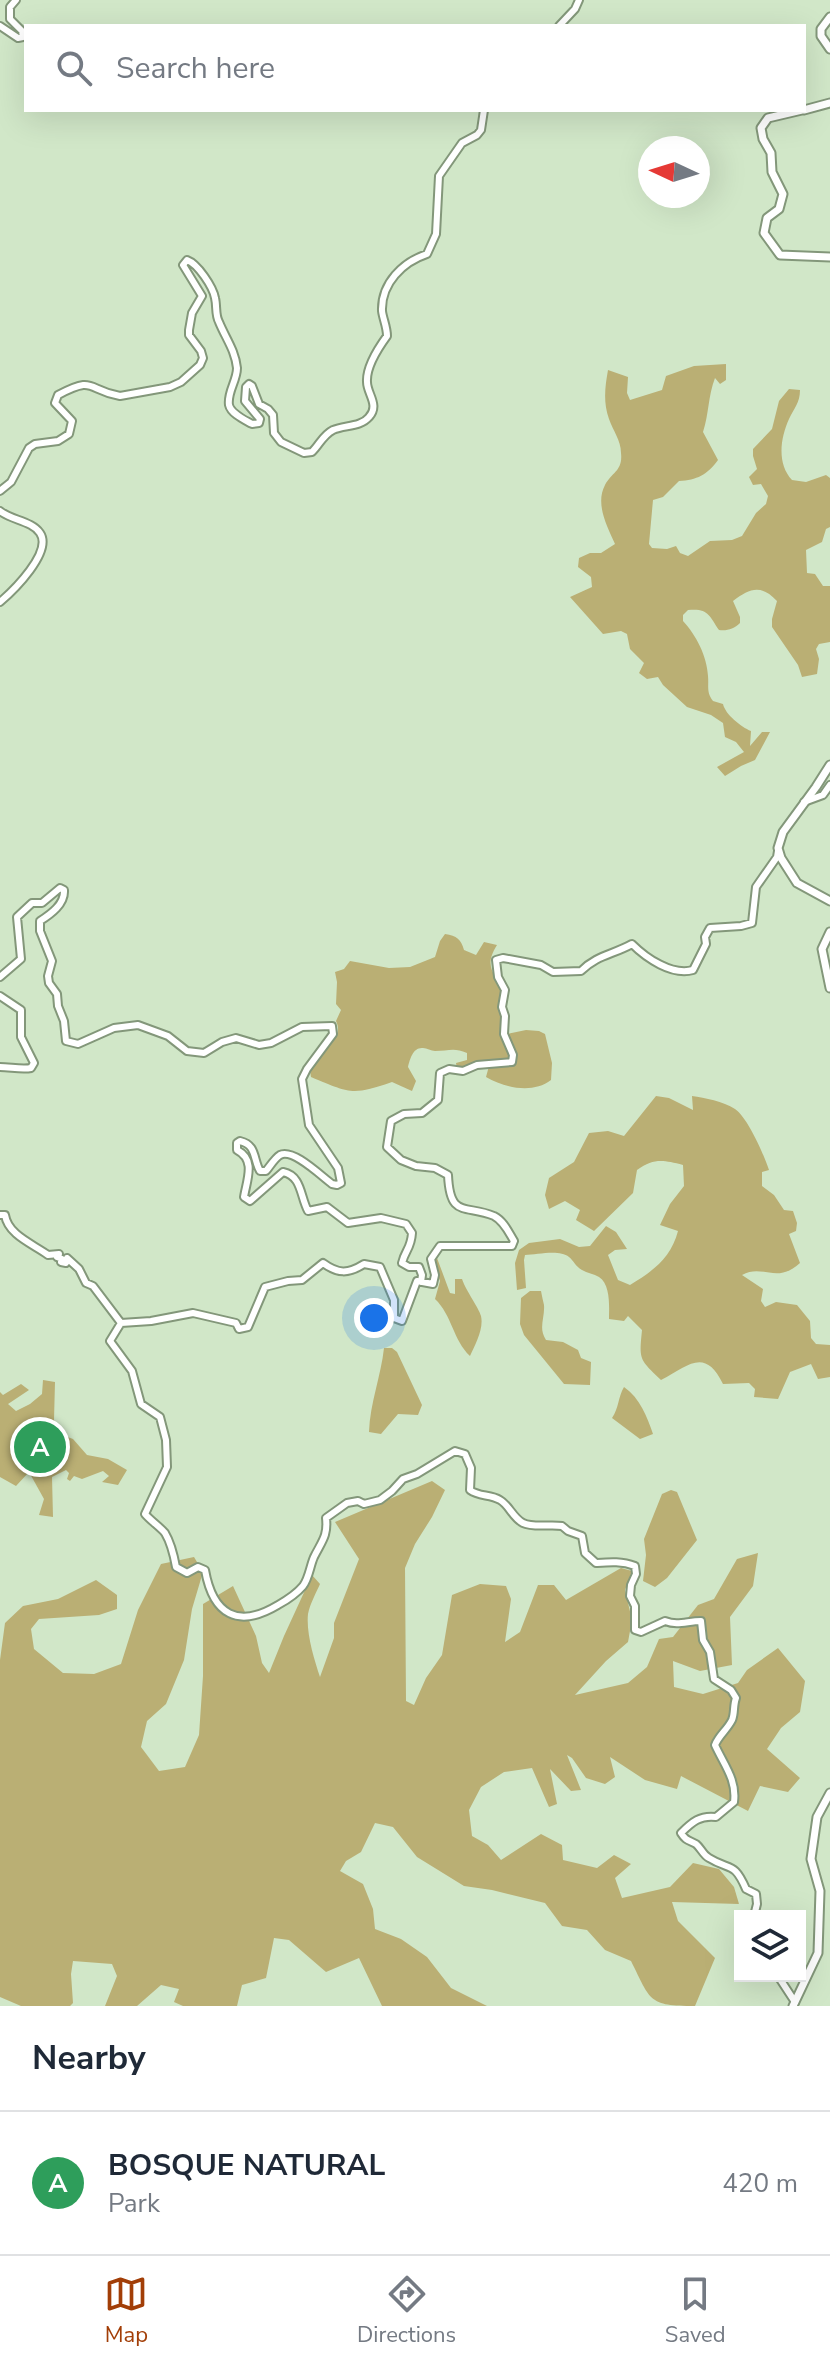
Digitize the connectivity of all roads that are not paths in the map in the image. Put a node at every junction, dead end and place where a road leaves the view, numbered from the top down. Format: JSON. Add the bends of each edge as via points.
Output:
{"nodes":[{"id":1,"x":16,"y":0,"type":"edge"},
{"id":2,"x":579,"y":0,"type":"edge"},
{"id":3,"x":830,"y":17,"type":"edge"},
{"id":4,"x":561,"y":24,"type":"edge"},
{"id":5,"x":0,"y":26,"type":"edge"},
{"id":6,"x":830,"y":49,"type":"edge"},
{"id":7,"x":830,"y":103,"type":"edge"},
{"id":8,"x":806,"y":109,"type":"edge"},
{"id":9,"x":484,"y":112,"type":"edge"},
{"id":10,"x":794,"y":112,"type":"edge"},
{"id":11,"x":830,"y":257,"type":"edge"},
{"id":12,"x":0,"y":491,"type":"edge"},
{"id":13,"x":0,"y":511,"type":"edge"},
{"id":14,"x":0,"y":602,"type":"edge"},
{"id":15,"x":830,"y":765,"type":"edge"},
{"id":16,"x":830,"y":785,"type":"edge"},
{"id":17,"x":804,"y":802,"type":"junction"},
{"id":18,"x":778,"y":848,"type":"junction"},
{"id":19,"x":830,"y":901,"type":"edge"},
{"id":20,"x":830,"y":932,"type":"edge"},
{"id":21,"x":0,"y":977,"type":"edge"},
{"id":22,"x":830,"y":988,"type":"edge"},
{"id":23,"x":0,"y":996,"type":"edge"},
{"id":24,"x":0,"y":1067,"type":"edge"},
{"id":25,"x":0,"y":1215,"type":"edge"},
{"id":26,"x":421,"y":1282,"type":"junction"},
{"id":27,"x":121,"y":1323,"type":"junction"},
{"id":28,"x":830,"y":1793,"type":"edge"},
{"id":29,"x":756,"y":1910,"type":"edge"},
{"id":30,"x":781,"y":1982,"type":"edge"},
{"id":31,"x":794,"y":2004,"type":"edge"}],
"edges":[{"from":1,"to":5,"type":"street","via":[[10,19],[23,37]]},
{"from":2,"to":4,"type":"street"},
{"from":3,"to":6,"type":"street","via":[[821,36]]},
{"from":7,"to":8,"type":"street"},
{"from":9,"to":12,"type":"street","via":[[481,130],[462,143],[439,176],[432,245],[427,254],[402,267],[383,297],[387,336],[368,373],[373,410],[368,419],[333,430],[312,452],[304,453],[281,442],[274,433],[273,415],[259,404],[249,384],[245,401],[259,423],[232,411],[237,375],[233,347],[217,319],[211,285],[187,260],[183,265],[202,296],[189,330],[201,351],[200,365],[170,387],[120,396],[84,384],[58,395],[55,403],[72,421],[69,434],[29,448],[11,482]]},
{"from":10,"to":11,"type":"street","via":[[768,118],[761,128],[783,194],[764,233],[780,255]]},
{"from":13,"to":14,"type":"street","via":[[33,526],[42,547],[19,586]]},
{"from":15,"to":17,"type":"street"},
{"from":16,"to":17,"type":"street","via":[[823,795]]},
{"from":17,"to":18,"type":"street"},
{"from":18,"to":19,"type":"street","via":[[797,883]]},
{"from":18,"to":26,"type":"street","via":[[756,887],[752,923],[710,928],[693,970],[668,969],[632,944],[592,960],[581,971],[553,972],[541,965],[496,960],[505,990],[504,1034],[512,1062],[440,1073],[438,1100],[422,1113],[391,1121],[387,1147],[401,1160],[448,1175],[451,1199],[463,1209],[495,1217],[514,1241],[512,1246],[440,1246],[431,1259],[433,1284]]},
{"from":20,"to":22,"type":"street","via":[[822,949]]},
{"from":21,"to":26,"type":"street","via":[[21,959],[17,917],[60,888],[64,896],[40,921],[40,931],[52,961],[49,983],[57,994],[66,1041],[78,1044],[114,1028],[138,1025],[168,1036],[187,1051],[204,1053],[236,1038],[259,1045],[302,1027],[332,1026],[333,1034],[302,1079],[309,1125],[338,1168],[341,1183],[332,1184],[286,1154],[260,1171],[252,1148],[240,1141],[237,1150],[249,1162],[244,1197],[250,1201],[288,1172],[298,1182],[308,1211],[327,1207],[348,1223],[381,1218],[406,1224],[412,1233],[402,1263],[419,1267]]},
{"from":23,"to":24,"type":"street","via":[[21,1010],[21,1037],[34,1063],[26,1069]]},
{"from":25,"to":27,"type":"street","via":[[15,1233],[48,1255],[59,1254],[66,1263],[67,1258]]},
{"from":26,"to":27,"type":"street","via":[[417,1281],[402,1321],[394,1318],[394,1300],[380,1267],[364,1264],[352,1272],[336,1272],[323,1263],[302,1280],[265,1287],[248,1327],[239,1329],[236,1323],[193,1313]]},
{"from":27,"to":29,"type":"street","via":[[110,1341],[132,1371],[141,1404],[160,1417],[166,1440],[167,1467],[145,1514],[164,1531],[176,1567],[187,1573],[198,1567],[205,1570],[215,1602],[228,1613],[261,1615],[287,1600],[304,1584],[328,1534],[326,1518],[347,1503],[380,1500],[403,1479],[455,1451],[465,1454],[475,1494],[504,1502],[525,1524],[562,1526],[582,1536],[585,1553],[596,1563],[635,1566],[630,1596],[635,1630],[665,1621],[701,1621],[714,1679],[736,1698],[731,1723],[715,1745],[736,1790],[734,1802],[716,1817],[705,1816],[681,1833],[707,1857],[739,1872],[746,1889],[756,1894]]},
{"from":28,"to":31,"type":"street","via":[[817,1817],[811,1859],[820,1891],[818,1953]]},
{"from":30,"to":31,"type":"street"}]}
